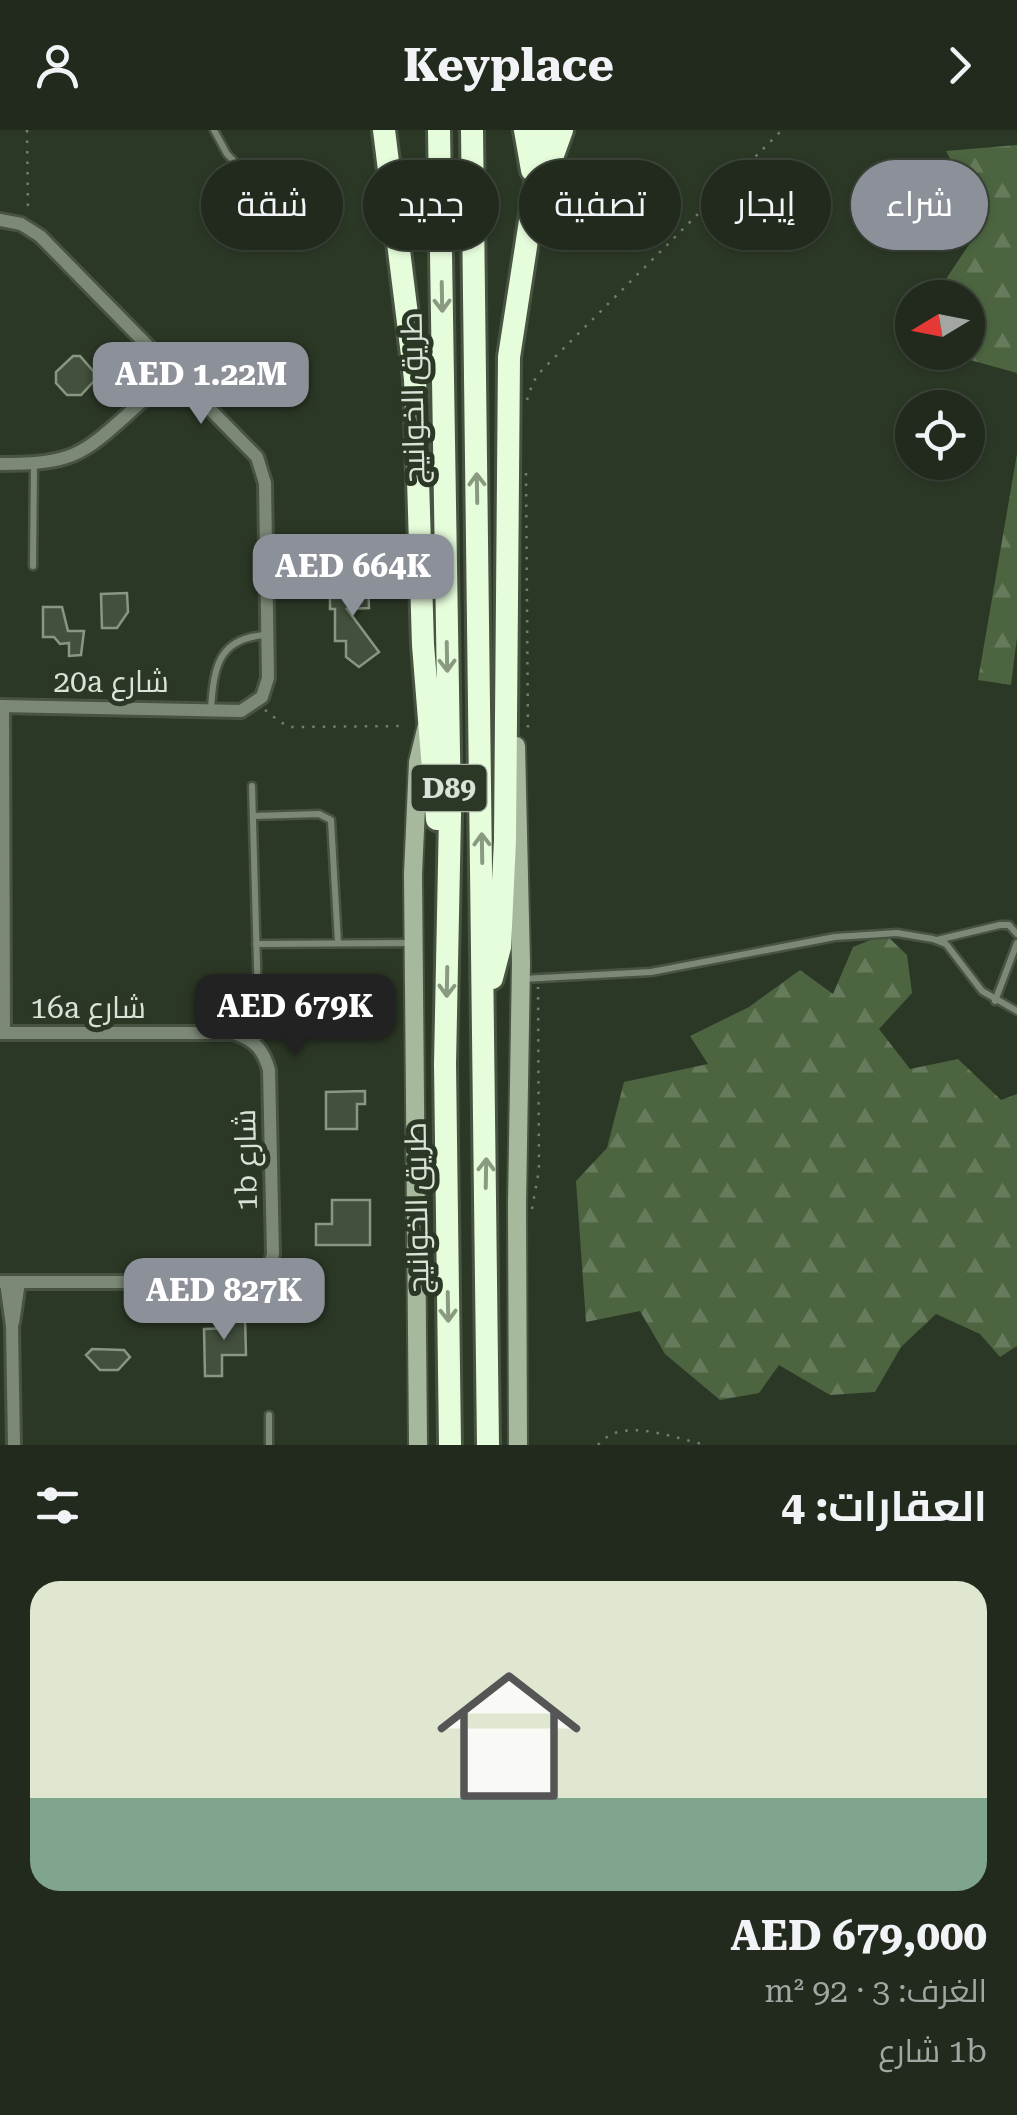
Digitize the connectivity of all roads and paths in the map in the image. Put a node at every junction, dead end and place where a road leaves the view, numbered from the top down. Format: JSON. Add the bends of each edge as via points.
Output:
{"nodes":[{"id":1,"x":27,"y":130,"type":"edge"},
{"id":2,"x":214,"y":130,"type":"edge"},
{"id":3,"x":366,"y":130,"type":"edge"},
{"id":4,"x":387,"y":130,"type":"edge"},
{"id":5,"x":439,"y":130,"type":"edge"},
{"id":6,"x":472,"y":130,"type":"edge"},
{"id":7,"x":525,"y":130,"type":"edge"},
{"id":8,"x":544,"y":130,"type":"edge"},
{"id":9,"x":562,"y":130,"type":"edge"},
{"id":10,"x":782,"y":130,"type":"edge"},
{"id":11,"x":233,"y":160,"type":"edge"},
{"id":12,"x":376,"y":160,"type":"edge"},
{"id":13,"x":392,"y":160,"type":"edge"},
{"id":14,"x":529,"y":160,"type":"edge"},
{"id":15,"x":539,"y":160,"type":"edge"},
{"id":16,"x":551,"y":160,"type":"edge"},
{"id":17,"x":0,"y":220,"type":"edge"},
{"id":18,"x":28,"y":228,"type":"junction"},
{"id":19,"x":399,"y":250,"type":"edge"},
{"id":20,"x":525,"y":250,"type":"edge"},
{"id":21,"x":172,"y":368,"type":"junction"},
{"id":22,"x":526,"y":404,"type":"dead end"},
{"id":23,"x":0,"y":464,"type":"edge"},
{"id":24,"x":34,"y":464,"type":"junction"},
{"id":25,"x":526,"y":469,"type":"dead end"},
{"id":26,"x":32,"y":566,"type":"dead end"},
{"id":27,"x":266,"y":635,"type":"junction"},
{"id":28,"x":507,"y":656,"type":"junction"},
{"id":29,"x":254,"y":699,"type":"junction"},
{"id":30,"x":2,"y":706,"type":"edge"},
{"id":31,"x":216,"y":708,"type":"junction"},
{"id":32,"x":417,"y":725,"type":"junction"},
{"id":33,"x":528,"y":743,"type":"dead end"},
{"id":34,"x":252,"y":786,"type":"dead end"},
{"id":35,"x":252,"y":816,"type":"junction"},
{"id":36,"x":2,"y":894,"type":"edge"},
{"id":37,"x":449,"y":898,"type":"junction"},
{"id":38,"x":1017,"y":934,"type":"edge"},
{"id":39,"x":937,"y":940,"type":"junction"},
{"id":40,"x":338,"y":943,"type":"junction"},
{"id":41,"x":413,"y":943,"type":"junction"},
{"id":42,"x":1017,"y":943,"type":"edge"},
{"id":43,"x":256,"y":944,"type":"junction"},
{"id":44,"x":530,"y":979,"type":"junction"},
{"id":45,"x":484,"y":993,"type":"junction"},
{"id":46,"x":995,"y":1001,"type":"junction"},
{"id":47,"x":1017,"y":1011,"type":"edge"},
{"id":48,"x":2,"y":1033,"type":"edge"},
{"id":49,"x":262,"y":1044,"type":"junction"},
{"id":50,"x":532,"y":1211,"type":"dead end"},
{"id":51,"x":8,"y":1282,"type":"edge"},
{"id":52,"x":269,"y":1415,"type":"dead end"},
{"id":53,"x":14,"y":1445,"type":"edge"},
{"id":54,"x":270,"y":1445,"type":"edge"},
{"id":55,"x":418,"y":1445,"type":"edge"},
{"id":56,"x":450,"y":1445,"type":"edge"},
{"id":57,"x":488,"y":1445,"type":"edge"},
{"id":58,"x":518,"y":1445,"type":"edge"},
{"id":59,"x":598,"y":1445,"type":"edge"},
{"id":60,"x":708,"y":1445,"type":"edge"}],
"edges":[{"from":1,"to":18,"type":"path"},
{"from":2,"to":11,"type":"lane"},
{"from":3,"to":12,"type":"highway"},
{"from":4,"to":13,"type":"highway"},
{"from":5,"to":37,"type":"highway","name":"طريق الخوانيج","number":"D89","one_way":true},
{"from":45,"to":6,"type":"highway","name":"طريق الخوانيج","number":"D89","one_way":true},
{"from":7,"to":14,"type":"highway"},
{"from":8,"to":15,"type":"highway"},
{"from":9,"to":16,"type":"highway"},
{"from":10,"to":22,"type":"path","via":[[542,370]]},
{"from":17,"to":18,"type":"street"},
{"from":18,"to":21,"type":"street"},
{"from":19,"to":32,"type":"highway","via":[[414,379]]},
{"from":20,"to":28,"type":"highway","via":[[509,357]]},
{"from":21,"to":24,"type":"street","via":[[94,445]]},
{"from":21,"to":27,"type":"street","via":[[247,443],[261,466]]},
{"from":23,"to":24,"type":"street"},
{"from":24,"to":26,"type":"lane"},
{"from":25,"to":33,"type":"path"},
{"from":27,"to":29,"type":"street","via":[[265,691]]},
{"from":27,"to":31,"type":"lane","via":[[241,639],[218,661]]},
{"from":28,"to":44,"type":"street"},
{"from":28,"to":45,"type":"highway","via":[[500,947]]},
{"from":29,"to":31,"type":"street","name":"20a شارع"},
{"from":29,"to":32,"type":"path","via":[[291,727]]},
{"from":30,"to":31,"type":"street","name":"20a شارع"},
{"from":30,"to":36,"type":"street"},
{"from":32,"to":37,"type":"highway"},
{"from":32,"to":41,"type":"street"},
{"from":34,"to":35,"type":"lane"},
{"from":35,"to":40,"type":"lane","via":[[319,814],[331,820]]},
{"from":35,"to":43,"type":"lane"},
{"from":36,"to":48,"type":"street"},
{"from":37,"to":56,"type":"highway","name":"طريق الخوانيج","number":"D89","one_way":true},
{"from":38,"to":39,"type":"lane","via":[[1000,925]]},
{"from":39,"to":44,"type":"lane","via":[[845,936],[650,972]]},
{"from":39,"to":46,"type":"lane"},
{"from":40,"to":41,"type":"lane"},
{"from":40,"to":43,"type":"lane"},
{"from":41,"to":55,"type":"street"},
{"from":42,"to":46,"type":"lane"},
{"from":43,"to":49,"type":"lane"},
{"from":44,"to":50,"type":"path","via":[[538,1170]]},
{"from":44,"to":58,"type":"street","via":[[517,1204]]},
{"from":57,"to":45,"type":"highway","name":"طريق الخوانيج","number":"D89","one_way":true},
{"from":46,"to":47,"type":"lane"},
{"from":48,"to":49,"type":"street","name":"16a شارع","via":[[236,1034]]},
{"from":49,"to":51,"type":"street","name":"1b شارع","via":[[270,1077],[272,1241],[251,1283]]},
{"from":51,"to":53,"type":"street"},
{"from":52,"to":54,"type":"lane"},
{"from":59,"to":60,"type":"path","via":[[611,1433],[629,1430]]}]}
